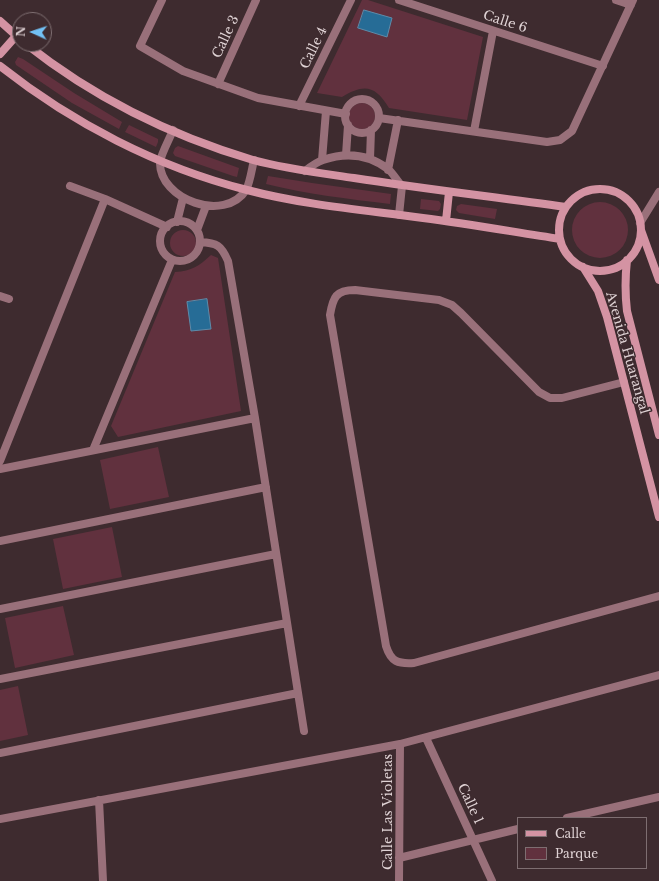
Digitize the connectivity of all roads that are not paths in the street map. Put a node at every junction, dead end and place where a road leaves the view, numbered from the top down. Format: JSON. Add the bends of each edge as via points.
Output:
{"nodes":[{"id":1,"x":162,"y":0,"type":"edge"},
{"id":2,"x":256,"y":0,"type":"edge"},
{"id":3,"x":350,"y":0,"type":"edge"},
{"id":4,"x":399,"y":0,"type":"edge"},
{"id":5,"x":616,"y":0,"type":"edge"},
{"id":6,"x":632,"y":2,"type":"edge"},
{"id":7,"x":0,"y":22,"type":"edge"},
{"id":8,"x":493,"y":31,"type":"junction"},
{"id":9,"x":12,"y":32,"type":"edge"},
{"id":10,"x":12,"y":43,"type":"edge"},
{"id":11,"x":36,"y":52,"type":"edge"},
{"id":12,"x":0,"y":54,"type":"edge"},
{"id":13,"x":0,"y":66,"type":"edge"},
{"id":14,"x":602,"y":66,"type":"junction"},
{"id":15,"x":218,"y":84,"type":"junction"},
{"id":16,"x":299,"y":106,"type":"junction"},
{"id":17,"x":326,"y":111,"type":"junction"},
{"id":18,"x":346,"y":114,"type":"junction"},
{"id":19,"x":379,"y":118,"type":"junction"},
{"id":20,"x":398,"y":120,"type":"junction"},
{"id":21,"x":348,"y":126,"type":"junction"},
{"id":22,"x":174,"y":130,"type":"junction"},
{"id":23,"x":371,"y":130,"type":"junction"},
{"id":24,"x":474,"y":131,"type":"junction"},
{"id":25,"x":346,"y":155,"type":"junction"},
{"id":26,"x":370,"y":159,"type":"junction"},
{"id":27,"x":254,"y":160,"type":"junction"},
{"id":28,"x":322,"y":160,"type":"junction"},
{"id":29,"x":160,"y":161,"type":"junction"},
{"id":30,"x":388,"y":170,"type":"junction"},
{"id":31,"x":304,"y":171,"type":"junction"},
{"id":32,"x":70,"y":186,"type":"dead end"},
{"id":33,"x":402,"y":186,"type":"junction"},
{"id":34,"x":246,"y":190,"type":"junction"},
{"id":35,"x":449,"y":192,"type":"junction"},
{"id":36,"x":659,"y":192,"type":"edge"},
{"id":37,"x":183,"y":198,"type":"junction"},
{"id":38,"x":105,"y":199,"type":"junction"},
{"id":39,"x":206,"y":206,"type":"junction"},
{"id":40,"x":566,"y":207,"type":"junction"},
{"id":41,"x":399,"y":215,"type":"junction"},
{"id":42,"x":446,"y":221,"type":"junction"},
{"id":43,"x":177,"y":222,"type":"junction"},
{"id":44,"x":640,"y":225,"type":"junction"},
{"id":45,"x":167,"y":227,"type":"junction"},
{"id":46,"x":197,"y":230,"type":"junction"},
{"id":47,"x":560,"y":240,"type":"junction"},
{"id":48,"x":200,"y":242,"type":"junction"},
{"id":49,"x":172,"y":260,"type":"junction"},
{"id":50,"x":627,"y":260,"type":"junction"},
{"id":51,"x":582,"y":267,"type":"junction"},
{"id":52,"x":659,"y":280,"type":"edge"},
{"id":53,"x":0,"y":296,"type":"edge"},
{"id":54,"x":9,"y":299,"type":"dead end"},
{"id":55,"x":624,"y":382,"type":"junction"},
{"id":56,"x":255,"y":418,"type":"junction"},
{"id":57,"x":659,"y":435,"type":"edge"},
{"id":58,"x":93,"y":450,"type":"junction"},
{"id":59,"x":0,"y":461,"type":"edge"},
{"id":60,"x":0,"y":469,"type":"edge"},
{"id":61,"x":266,"y":487,"type":"junction"},
{"id":62,"x":659,"y":517,"type":"edge"},
{"id":63,"x":0,"y":541,"type":"edge"},
{"id":64,"x":276,"y":554,"type":"junction"},
{"id":65,"x":659,"y":596,"type":"edge"},
{"id":66,"x":0,"y":609,"type":"edge"},
{"id":67,"x":287,"y":623,"type":"junction"},
{"id":68,"x":659,"y":675,"type":"edge"},
{"id":69,"x":0,"y":679,"type":"edge"},
{"id":70,"x":298,"y":693,"type":"junction"},
{"id":71,"x":304,"y":731,"type":"dead end"},
{"id":72,"x":426,"y":738,"type":"junction"},
{"id":73,"x":400,"y":744,"type":"junction"},
{"id":74,"x":0,"y":753,"type":"edge"},
{"id":75,"x":659,"y":796,"type":"edge"},
{"id":76,"x":99,"y":800,"type":"junction"},
{"id":77,"x":571,"y":817,"type":"edge"},
{"id":78,"x":0,"y":819,"type":"edge"},
{"id":79,"x":517,"y":829,"type":"edge"},
{"id":80,"x":473,"y":840,"type":"junction"},
{"id":81,"x":399,"y":858,"type":"junction"},
{"id":82,"x":103,"y":881,"type":"edge"},
{"id":83,"x":399,"y":881,"type":"edge"},
{"id":84,"x":492,"y":881,"type":"edge"}],
"edges":[{"from":1,"to":15,"type":"street","via":[[140,46],[183,72]]},
{"from":2,"to":15,"type":"street","name":"Calle 3"},
{"from":3,"to":16,"type":"street","name":"Calle 4"},
{"from":4,"to":8,"type":"street","name":"Calle 6"},
{"from":5,"to":6,"type":"street"},
{"from":6,"to":14,"type":"street"},
{"from":7,"to":9,"type":"street"},
{"from":8,"to":14,"type":"street","name":"Calle 6"},
{"from":8,"to":24,"type":"street"},
{"from":10,"to":12,"type":"street"},
{"from":11,"to":22,"type":"street","via":[[83,85],[127,109]]},
{"from":13,"to":29,"type":"street","via":[[83,122]]},
{"from":14,"to":24,"type":"street","via":[[572,131],[560,140],[547,142]]},
{"from":15,"to":16,"type":"street","via":[[258,98]]},
{"from":16,"to":17,"type":"street"},
{"from":17,"to":18,"type":"street"},
{"from":17,"to":28,"type":"street"},
{"from":18,"to":19,"type":"street","via":[[350,105],[364,100],[373,104]]},
{"from":18,"to":21,"type":"street"},
{"from":19,"to":20,"type":"street"},
{"from":19,"to":23,"type":"street"},
{"from":20,"to":24,"type":"street"},
{"from":20,"to":30,"type":"street"},
{"from":21,"to":23,"type":"street","via":[[359,132]]},
{"from":21,"to":25,"type":"street"},
{"from":22,"to":27,"type":"street"},
{"from":22,"to":29,"type":"street"},
{"from":23,"to":26,"type":"street"},
{"from":25,"to":26,"type":"street"},
{"from":25,"to":28,"type":"street"},
{"from":26,"to":30,"type":"street"},
{"from":27,"to":31,"type":"street"},
{"from":27,"to":34,"type":"street"},
{"from":28,"to":31,"type":"street"},
{"from":29,"to":34,"type":"street"},
{"from":29,"to":37,"type":"street","via":[[163,177]]},
{"from":30,"to":33,"type":"street"},
{"from":31,"to":33,"type":"street"},
{"from":32,"to":38,"type":"street"},
{"from":33,"to":35,"type":"street"},
{"from":33,"to":41,"type":"street"},
{"from":34,"to":39,"type":"street","via":[[235,201]]},
{"from":34,"to":41,"type":"street","via":[[306,202]]},
{"from":35,"to":40,"type":"street"},
{"from":35,"to":42,"type":"street"},
{"from":36,"to":44,"type":"street"},
{"from":37,"to":39,"type":"street"},
{"from":37,"to":43,"type":"street"},
{"from":38,"to":45,"type":"street"},
{"from":38,"to":59,"type":"street"},
{"from":39,"to":46,"type":"street"},
{"from":40,"to":44,"type":"street","via":[[582,193],[608,190],[623,196],[631,203]]},
{"from":40,"to":47,"type":"street","via":[[561,217]]},
{"from":41,"to":42,"type":"street"},
{"from":42,"to":47,"type":"street"},
{"from":43,"to":45,"type":"street"},
{"from":43,"to":46,"type":"street","via":[[188,223]]},
{"from":44,"to":50,"type":"street","via":[[639,240]]},
{"from":44,"to":52,"type":"street"},
{"from":45,"to":49,"type":"street","via":[[161,235],[160,244],[164,253]]},
{"from":46,"to":48,"type":"street"},
{"from":47,"to":51,"type":"street","via":[[572,260]]},
{"from":48,"to":49,"type":"street","via":[[196,254],[191,259]]},
{"from":48,"to":56,"type":"street","via":[[221,247],[228,261]]},
{"from":49,"to":58,"type":"street"},
{"from":50,"to":51,"type":"street","via":[[617,267],[606,270],[594,271]]},
{"from":50,"to":57,"type":"street","name":"Avenida Huarangal","via":[[627,311]]},
{"from":51,"to":55,"type":"street","name":"Avenida Huarangal","via":[[598,291]]},
{"from":53,"to":54,"type":"street"},
{"from":55,"to":62,"type":"street","name":"Avenida Huarangal"},
{"from":55,"to":65,"type":"street","via":[[562,398],[550,398],[539,392],[452,305],[439,300],[355,290],[345,290],[337,294],[332,303],[330,315],[384,638],[389,655],[404,664],[414,663]]},
{"from":56,"to":58,"type":"street"},
{"from":56,"to":61,"type":"street"},
{"from":58,"to":60,"type":"street"},
{"from":61,"to":63,"type":"street"},
{"from":61,"to":64,"type":"street"},
{"from":64,"to":66,"type":"street"},
{"from":64,"to":67,"type":"street"},
{"from":67,"to":69,"type":"street"},
{"from":67,"to":70,"type":"street"},
{"from":68,"to":72,"type":"street"},
{"from":70,"to":71,"type":"street"},
{"from":70,"to":74,"type":"street"},
{"from":72,"to":73,"type":"street"},
{"from":72,"to":80,"type":"street","name":"Calle 1"},
{"from":73,"to":76,"type":"street"},
{"from":73,"to":81,"type":"street","name":"Calle Las Violetas"},
{"from":75,"to":77,"type":"street"},
{"from":76,"to":78,"type":"street"},
{"from":76,"to":82,"type":"street"},
{"from":79,"to":80,"type":"street"},
{"from":80,"to":81,"type":"street"},
{"from":80,"to":84,"type":"street","name":"Calle 1"},
{"from":81,"to":83,"type":"street","name":"Calle Las Violetas"}]}
